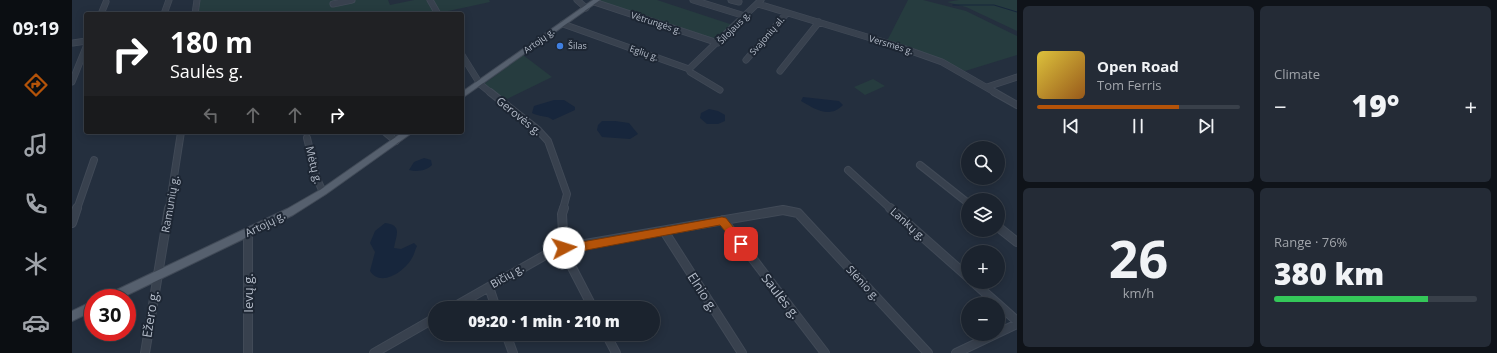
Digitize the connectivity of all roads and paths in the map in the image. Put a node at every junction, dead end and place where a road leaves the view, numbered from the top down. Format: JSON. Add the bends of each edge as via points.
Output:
{"nodes":[{"id":1,"x":169,"y":0,"type":"edge"},
{"id":2,"x":197,"y":0,"type":"edge"},
{"id":3,"x":352,"y":0,"type":"edge"},
{"id":4,"x":430,"y":0,"type":"edge"},
{"id":5,"x":577,"y":0,"type":"edge"},
{"id":6,"x":693,"y":0,"type":"edge"},
{"id":7,"x":731,"y":0,"type":"edge"},
{"id":8,"x":595,"y":1,"type":"edge"},
{"id":9,"x":106,"y":2,"type":"dead end"},
{"id":10,"x":739,"y":2,"type":"dead end"},
{"id":11,"x":760,"y":2,"type":"edge"},
{"id":12,"x":333,"y":4,"type":"dead end"},
{"id":13,"x":586,"y":8,"type":"junction"},
{"id":14,"x":102,"y":12,"type":"edge"},
{"id":15,"x":165,"y":12,"type":"edge"},
{"id":16,"x":195,"y":12,"type":"edge"},
{"id":17,"x":437,"y":12,"type":"edge"},
{"id":18,"x":787,"y":13,"type":"junction"},
{"id":19,"x":745,"y":16,"type":"junction"},
{"id":20,"x":819,"y":22,"type":"junction"},
{"id":21,"x":563,"y":24,"type":"junction"},
{"id":22,"x":84,"y":41,"type":"edge"},
{"id":23,"x":73,"y":43,"type":"dead end"},
{"id":24,"x":718,"y":43,"type":"junction"},
{"id":25,"x":84,"y":52,"type":"edge"},
{"id":26,"x":464,"y":58,"type":"edge"},
{"id":27,"x":746,"y":60,"type":"dead end"},
{"id":28,"x":689,"y":69,"type":"junction"},
{"id":29,"x":780,"y":71,"type":"dead end"},
{"id":30,"x":1017,"y":78,"type":"edge"},
{"id":31,"x":72,"y":82,"type":"edge"},
{"id":32,"x":480,"y":84,"type":"junction"},
{"id":33,"x":987,"y":87,"type":"junction"},
{"id":34,"x":720,"y":90,"type":"dead end"},
{"id":35,"x":464,"y":95,"type":"edge"},
{"id":36,"x":1017,"y":105,"type":"edge"},
{"id":37,"x":181,"y":134,"type":"edge"},
{"id":38,"x":387,"y":134,"type":"edge"},
{"id":39,"x":406,"y":134,"type":"edge"},
{"id":40,"x":308,"y":138,"type":"dead end"},
{"id":41,"x":396,"y":141,"type":"junction"},
{"id":42,"x":94,"y":160,"type":"dead end"},
{"id":43,"x":920,"y":165,"type":"dead end"},
{"id":44,"x":848,"y":170,"type":"dead end"},
{"id":45,"x":323,"y":192,"type":"junction"},
{"id":46,"x":961,"y":197,"type":"edge"},
{"id":47,"x":722,"y":220,"type":"junction"},
{"id":48,"x":72,"y":223,"type":"edge"},
{"id":49,"x":664,"y":231,"type":"junction"},
{"id":50,"x":1005,"y":233,"type":"edge"},
{"id":51,"x":248,"y":234,"type":"junction"},
{"id":52,"x":1017,"y":242,"type":"edge"},
{"id":53,"x":564,"y":248,"type":"junction"},
{"id":54,"x":961,"y":271,"type":"edge"},
{"id":55,"x":157,"y":276,"type":"junction"},
{"id":56,"x":489,"y":287,"type":"junction"},
{"id":57,"x":129,"y":289,"type":"edge"},
{"id":58,"x":981,"y":289,"type":"edge"},
{"id":59,"x":990,"y":297,"type":"edge"},
{"id":60,"x":464,"y":301,"type":"edge"},
{"id":61,"x":494,"y":301,"type":"edge"},
{"id":62,"x":589,"y":301,"type":"edge"},
{"id":63,"x":84,"y":310,"type":"edge"},
{"id":64,"x":1005,"y":311,"type":"edge"},
{"id":65,"x":72,"y":316,"type":"edge"},
{"id":66,"x":428,"y":322,"type":"edge"},
{"id":67,"x":1017,"y":322,"type":"edge"},
{"id":68,"x":1005,"y":329,"type":"edge"},
{"id":69,"x":509,"y":341,"type":"edge"},
{"id":70,"x":610,"y":341,"type":"edge"},
{"id":71,"x":981,"y":341,"type":"edge"},
{"id":72,"x":145,"y":353,"type":"edge"},
{"id":73,"x":248,"y":353,"type":"edge"},
{"id":74,"x":374,"y":353,"type":"edge"},
{"id":75,"x":513,"y":353,"type":"edge"},
{"id":76,"x":616,"y":353,"type":"edge"},
{"id":77,"x":742,"y":353,"type":"edge"},
{"id":78,"x":825,"y":353,"type":"edge"},
{"id":79,"x":928,"y":353,"type":"edge"},
{"id":80,"x":956,"y":353,"type":"edge"}],
"edges":[{"from":1,"to":15,"type":"street"},
{"from":2,"to":16,"type":"street"},
{"from":3,"to":12,"type":"street"},
{"from":4,"to":17,"type":"street"},
{"from":5,"to":13,"type":"street"},
{"from":6,"to":19,"type":"street"},
{"from":7,"to":10,"type":"street"},
{"from":8,"to":13,"type":"main road","name":"Artojų g."},
{"from":8,"to":24,"type":"street","name":"Vėtrungės g."},
{"from":9,"to":14,"type":"street"},
{"from":11,"to":18,"type":"street","name":"Versmės g."},
{"from":11,"to":19,"type":"street","name":"Šilojaus g."},
{"from":13,"to":21,"type":"main road","name":"Artojų g."},
{"from":18,"to":20,"type":"street","name":"Versmės g."},
{"from":18,"to":27,"type":"street","name":"Svajonių al."},
{"from":19,"to":24,"type":"street","name":"Šilojaus g."},
{"from":20,"to":29,"type":"street"},
{"from":20,"to":33,"type":"street","name":"Versmės g.","via":[[935,59]]},
{"from":21,"to":28,"type":"street","name":"Eglių g."},
{"from":21,"to":32,"type":"main road","name":"Artojų g."},
{"from":22,"to":23,"type":"street"},
{"from":24,"to":28,"type":"street","name":"Šilojaus g."},
{"from":25,"to":31,"type":"street"},
{"from":26,"to":32,"type":"street","name":"Gerovės g."},
{"from":28,"to":34,"type":"street","name":"Eglių g."},
{"from":30,"to":33,"type":"street"},
{"from":32,"to":35,"type":"main road","name":"Artojų g."},
{"from":32,"to":53,"type":"street","name":"Gerovės g.","via":[[538,130],[548,141],[567,194],[562,214]]},
{"from":33,"to":36,"type":"street","name":"Versmės g."},
{"from":37,"to":55,"type":"street","name":"Ramunių g."},
{"from":38,"to":41,"type":"street"},
{"from":39,"to":41,"type":"main road","name":"Artojų g."},
{"from":40,"to":45,"type":"street","name":"Mėtų g.","via":[[316,179]]},
{"from":41,"to":45,"type":"main road","name":"Artojų g."},
{"from":42,"to":48,"type":"street"},
{"from":43,"to":46,"type":"street"},
{"from":44,"to":54,"type":"street","name":"Lankų g."},
{"from":45,"to":51,"type":"main road","name":"Artojų g."},
{"from":47,"to":49,"type":"street"},
{"from":47,"to":78,"type":"street","name":"Saulės g."},
{"from":47,"to":79,"type":"street","name":"Slėnio g.","via":[[783,210],[798,213]]},
{"from":49,"to":53,"type":"street"},
{"from":49,"to":77,"type":"street","name":"Elnio g."},
{"from":50,"to":52,"type":"street"},
{"from":51,"to":55,"type":"main road","name":"Artojų g."},
{"from":51,"to":73,"type":"street","name":"Ievų g."},
{"from":53,"to":56,"type":"street","name":"Bičių g.","via":[[532,262]]},
{"from":53,"to":62,"type":"street","name":"Gerovės g.","via":[[566,257]]},
{"from":55,"to":57,"type":"main road","name":"Artojų g."},
{"from":55,"to":72,"type":"street","name":"Ežero g."},
{"from":56,"to":60,"type":"street","name":"Bičių g."},
{"from":56,"to":61,"type":"street"},
{"from":58,"to":59,"type":"street"},
{"from":63,"to":65,"type":"main road"},
{"from":64,"to":67,"type":"street"},
{"from":66,"to":74,"type":"street"},
{"from":67,"to":68,"type":"street"},
{"from":69,"to":75,"type":"street"},
{"from":70,"to":76,"type":"street"},
{"from":71,"to":80,"type":"street"}]}
